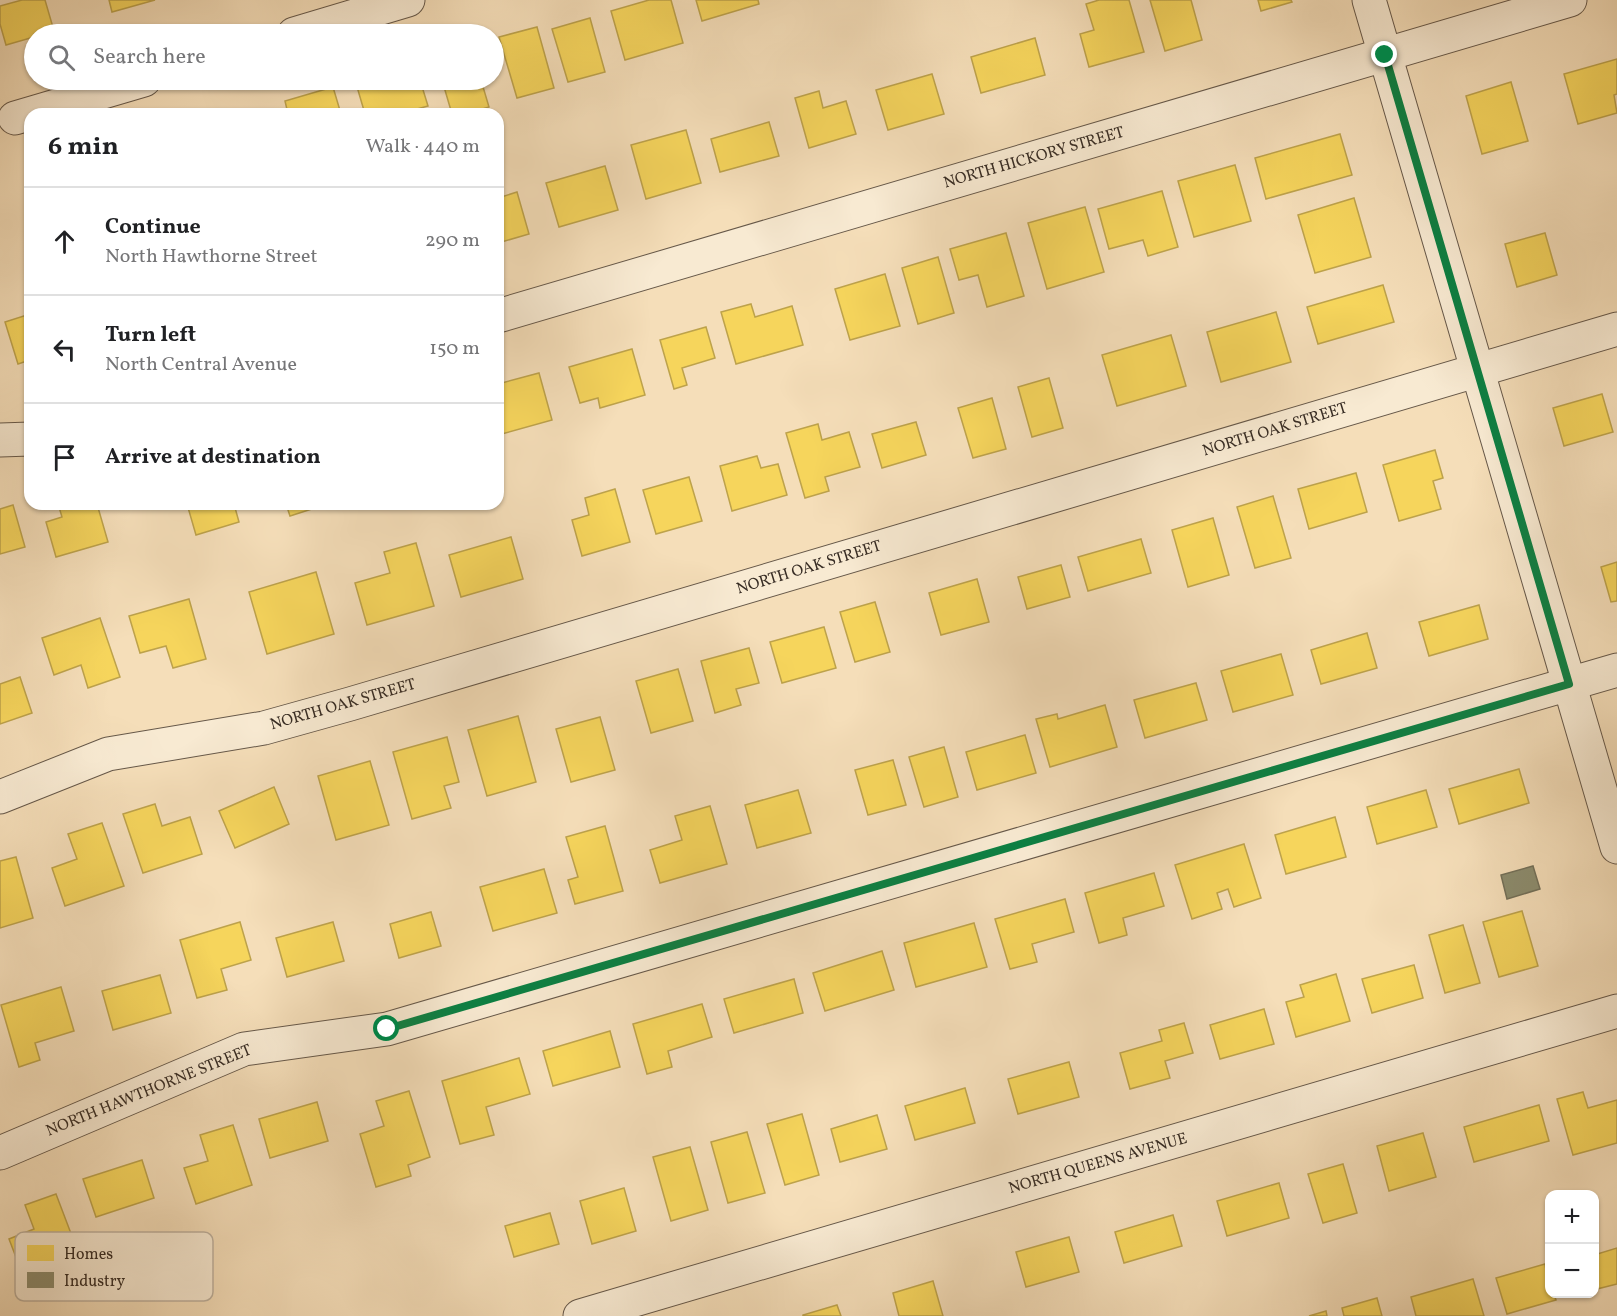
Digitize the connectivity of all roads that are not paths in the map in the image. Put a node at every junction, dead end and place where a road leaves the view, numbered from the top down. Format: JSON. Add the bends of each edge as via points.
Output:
{"nodes":[{"id":1,"x":408,"y":0,"type":"edge"},
{"id":2,"x":1369,"y":0,"type":"edge"},
{"id":3,"x":1570,"y":0,"type":"edge"},
{"id":4,"x":328,"y":24,"type":"edge"},
{"id":5,"x":1385,"y":55,"type":"junction"},
{"id":6,"x":110,"y":90,"type":"edge"},
{"id":7,"x":49,"y":108,"type":"edge"},
{"id":8,"x":24,"y":115,"type":"edge"},
{"id":9,"x":15,"y":118,"type":"dead end"},
{"id":10,"x":504,"y":314,"type":"edge"},
{"id":11,"x":1617,"y":329,"type":"edge"},
{"id":12,"x":1477,"y":370,"type":"junction"},
{"id":13,"x":24,"y":438,"type":"edge"},
{"id":14,"x":0,"y":440,"type":"edge"},
{"id":15,"x":1617,"y":670,"type":"edge"},
{"id":16,"x":1569,"y":684,"type":"junction"},
{"id":17,"x":0,"y":797,"type":"edge"},
{"id":18,"x":1617,"y":847,"type":"edge"},
{"id":19,"x":1617,"y":1011,"type":"edge"},
{"id":20,"x":0,"y":1153,"type":"edge"},
{"id":21,"x":580,"y":1316,"type":"edge"}],
"edges":[{"from":1,"to":4,"type":"street"},
{"from":2,"to":5,"type":"street"},
{"from":3,"to":5,"type":"street","name":"NORTH HICKORY STREET"},
{"from":5,"to":10,"type":"street","name":"NORTH HICKORY STREET"},
{"from":5,"to":12,"type":"street"},
{"from":6,"to":7,"type":"street"},
{"from":8,"to":9,"type":"street"},
{"from":11,"to":12,"type":"street","name":"NORTH OAK STREET"},
{"from":12,"to":16,"type":"street"},
{"from":12,"to":17,"type":"street","name":"NORTH OAK STREET","via":[[339,707],[264,728],[108,754]]},
{"from":13,"to":14,"type":"street"},
{"from":15,"to":16,"type":"street","name":"NORTH HAWTHORNE STREET"},
{"from":16,"to":18,"type":"street"},
{"from":16,"to":20,"type":"street","name":"NORTH HAWTHORNE STREET","via":[[387,1029],[244,1049]]},
{"from":19,"to":21,"type":"street","name":"NORTH QUEENS AVENUE"}]}
